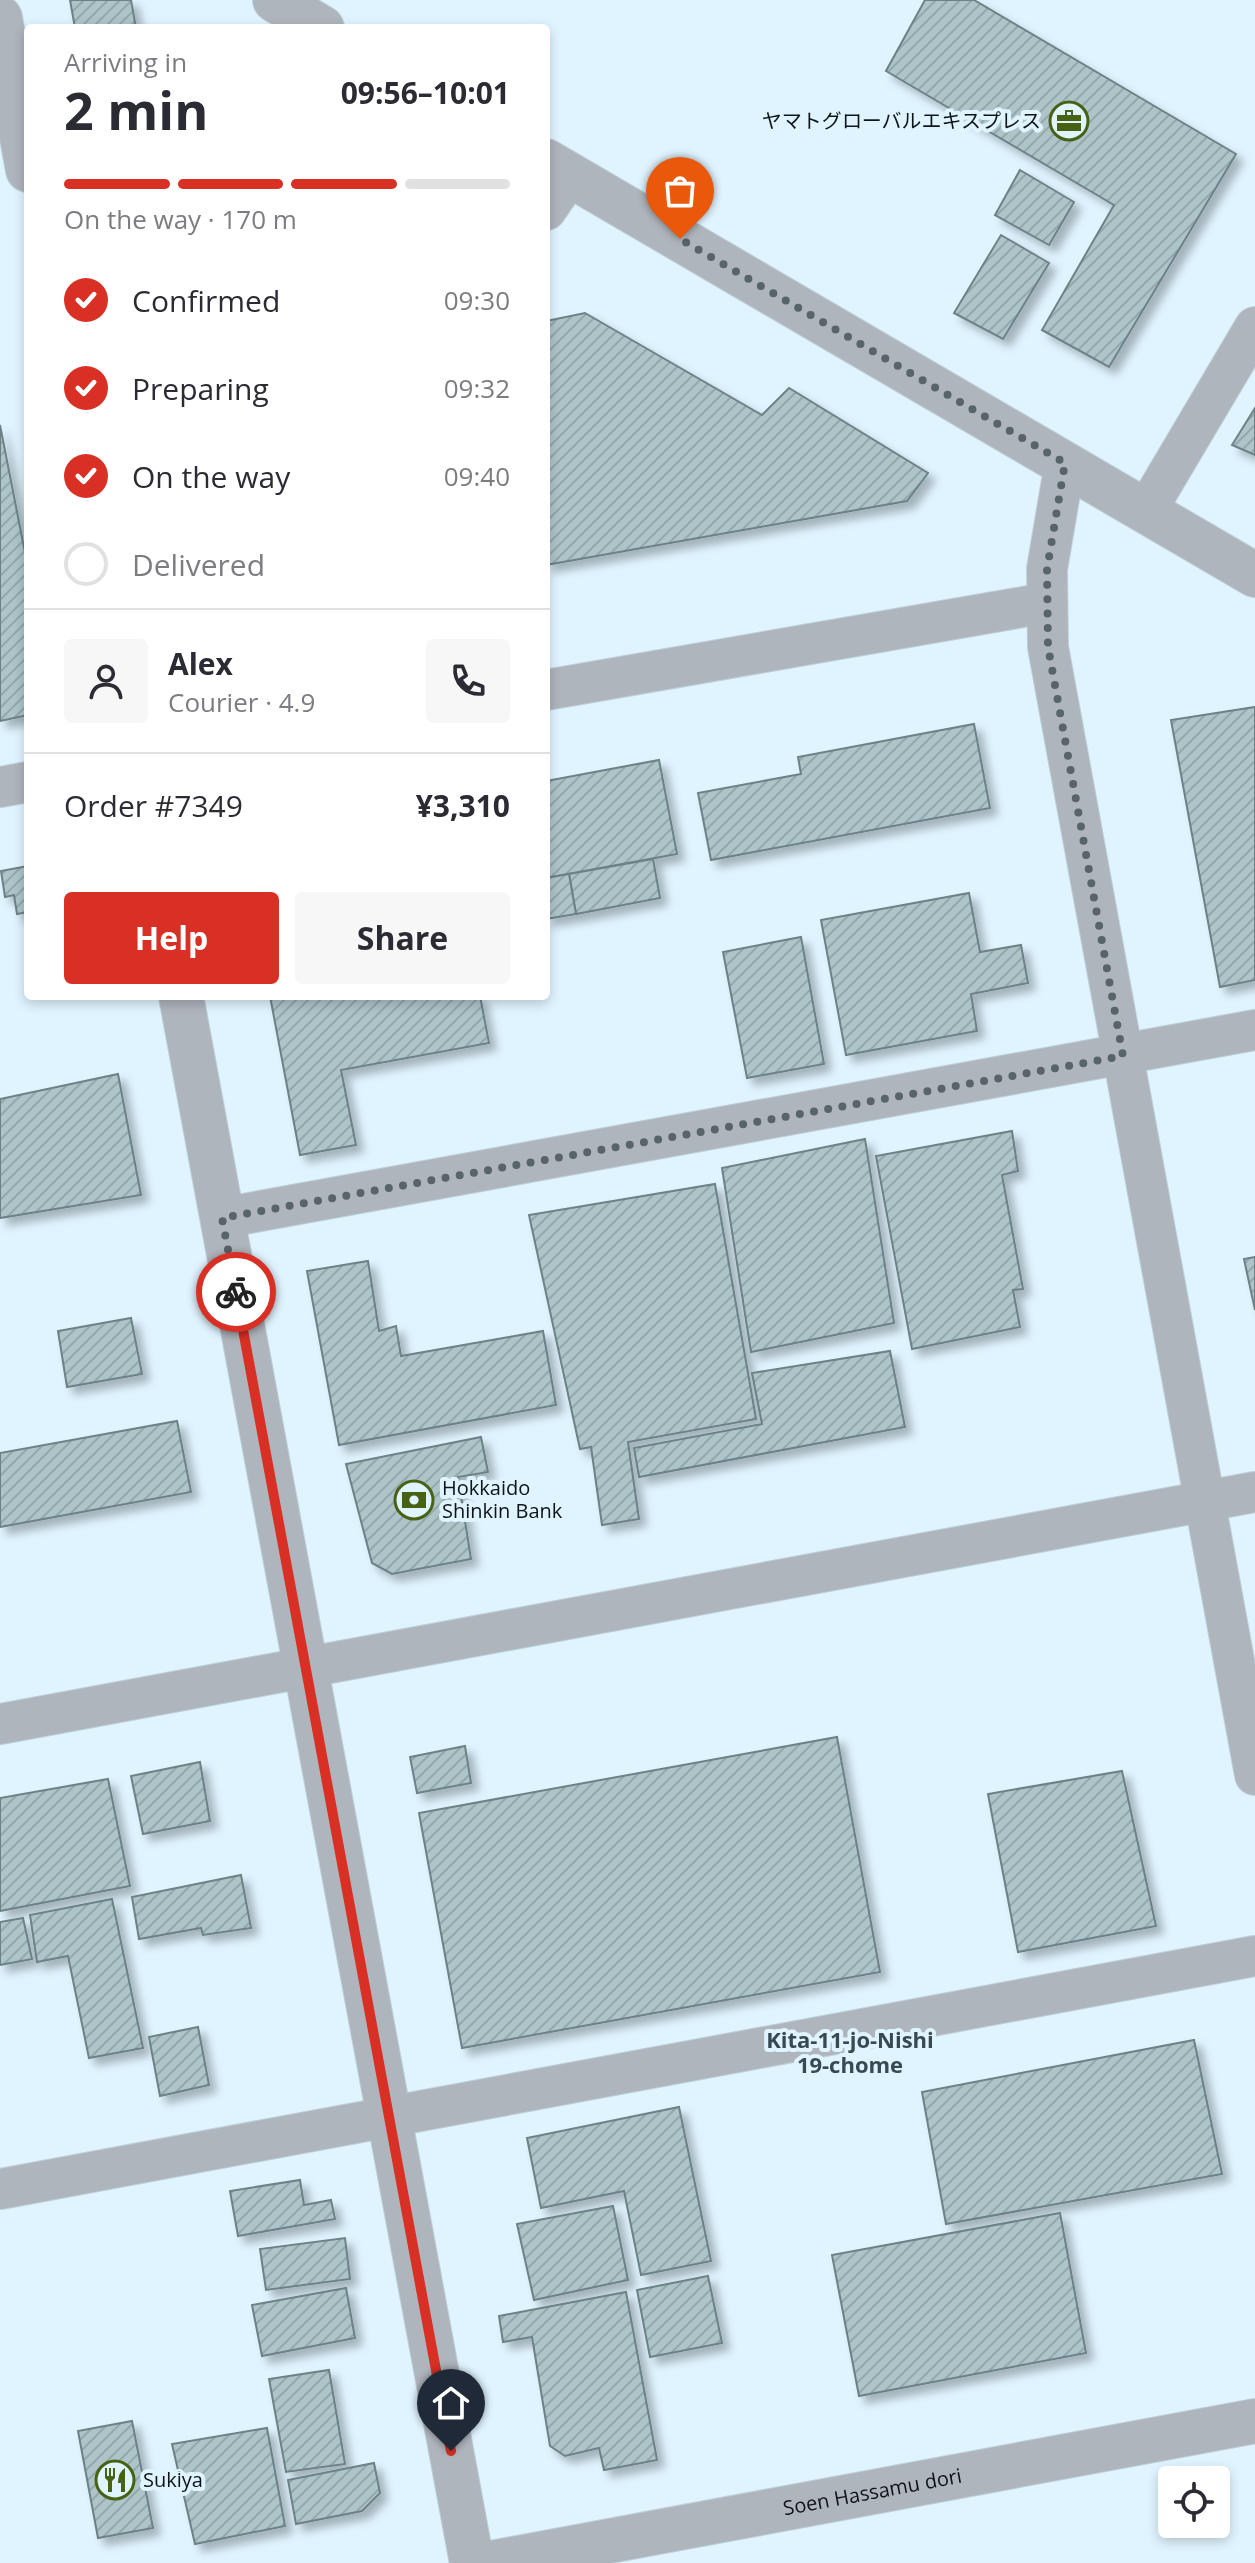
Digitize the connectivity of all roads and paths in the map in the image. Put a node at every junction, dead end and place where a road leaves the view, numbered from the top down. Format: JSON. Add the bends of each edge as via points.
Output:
{"nodes":[{"id":1,"x":275,"y":0,"type":"edge"},
{"id":2,"x":0,"y":18,"type":"edge"},
{"id":3,"x":315,"y":24,"type":"edge"},
{"id":4,"x":24,"y":148,"type":"edge"},
{"id":5,"x":558,"y":168,"type":"edge"},
{"id":6,"x":550,"y":196,"type":"edge"},
{"id":7,"x":1255,"y":327,"type":"edge"},
{"id":8,"x":1065,"y":463,"type":"junction"},
{"id":9,"x":1146,"y":511,"type":"junction"},
{"id":10,"x":1255,"y":575,"type":"edge"},
{"id":11,"x":1046,"y":603,"type":"junction"},
{"id":12,"x":550,"y":689,"type":"edge"},
{"id":13,"x":24,"y":783,"type":"edge"},
{"id":14,"x":0,"y":787,"type":"edge"},
{"id":15,"x":182,"y":1000,"type":"edge"},
{"id":16,"x":1255,"y":1030,"type":"edge"},
{"id":17,"x":1123,"y":1056,"type":"junction"},
{"id":18,"x":222,"y":1218,"type":"junction"},
{"id":19,"x":1255,"y":1492,"type":"edge"},
{"id":20,"x":1202,"y":1502,"type":"junction"},
{"id":21,"x":307,"y":1668,"type":"junction"},
{"id":22,"x":0,"y":1724,"type":"edge"},
{"id":23,"x":1255,"y":1775,"type":"edge"},
{"id":24,"x":1255,"y":1956,"type":"edge"},
{"id":25,"x":390,"y":2117,"type":"junction"},
{"id":26,"x":0,"y":2189,"type":"edge"},
{"id":27,"x":1255,"y":2421,"type":"edge"},
{"id":28,"x":472,"y":2563,"type":"edge"},
{"id":29,"x":491,"y":2563,"type":"edge"}],
"edges":[{"from":1,"to":3,"type":"street"},
{"from":2,"to":4,"type":"street"},
{"from":5,"to":6,"type":"street"},
{"from":5,"to":8,"type":"street"},
{"from":7,"to":9,"type":"street"},
{"from":8,"to":9,"type":"street"},
{"from":8,"to":11,"type":"street"},
{"from":9,"to":10,"type":"street"},
{"from":11,"to":12,"type":"street"},
{"from":11,"to":17,"type":"street","via":[[1048,647]]},
{"from":13,"to":14,"type":"street"},
{"from":15,"to":18,"type":"street"},
{"from":16,"to":17,"type":"street"},
{"from":17,"to":18,"type":"street"},
{"from":17,"to":20,"type":"street"},
{"from":18,"to":21,"type":"street"},
{"from":19,"to":20,"type":"street"},
{"from":20,"to":21,"type":"street"},
{"from":20,"to":23,"type":"street"},
{"from":21,"to":22,"type":"street"},
{"from":21,"to":25,"type":"street"},
{"from":24,"to":25,"type":"street"},
{"from":25,"to":26,"type":"street"},
{"from":25,"to":28,"type":"street"},
{"from":27,"to":29,"type":"street","name":"Soen Hassamu dori"}]}
